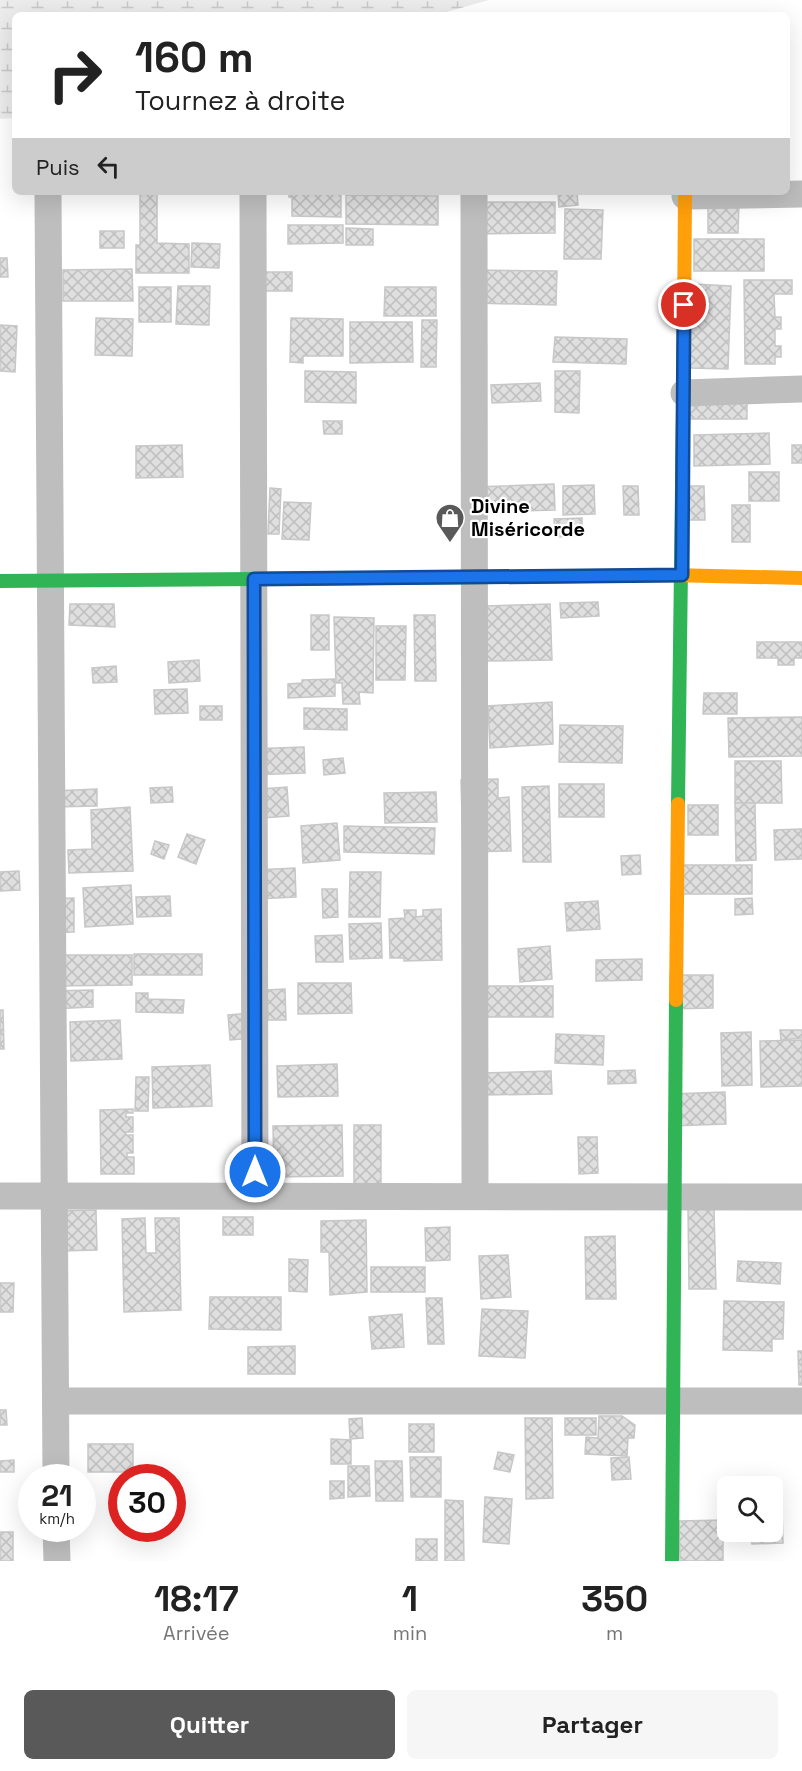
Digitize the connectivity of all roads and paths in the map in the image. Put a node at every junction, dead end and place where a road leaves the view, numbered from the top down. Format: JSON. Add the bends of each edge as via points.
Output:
{"nodes":[{"id":1,"x":48,"y":195,"type":"edge"},
{"id":2,"x":253,"y":195,"type":"edge"},
{"id":3,"x":474,"y":195,"type":"edge"},
{"id":4,"x":685,"y":195,"type":"edge"},
{"id":5,"x":802,"y":389,"type":"edge"},
{"id":6,"x":684,"y":393,"type":"junction"},
{"id":7,"x":682,"y":575,"type":"junction"},
{"id":8,"x":474,"y":576,"type":"junction"},
{"id":9,"x":802,"y":578,"type":"edge"},
{"id":10,"x":254,"y":579,"type":"junction"},
{"id":11,"x":0,"y":581,"type":"edge"},
{"id":12,"x":50,"y":581,"type":"junction"},
{"id":13,"x":0,"y":1196,"type":"edge"},
{"id":14,"x":54,"y":1196,"type":"junction"},
{"id":15,"x":255,"y":1196,"type":"junction"},
{"id":16,"x":475,"y":1196,"type":"junction"},
{"id":17,"x":671,"y":1197,"type":"junction"},
{"id":18,"x":802,"y":1197,"type":"edge"},
{"id":19,"x":56,"y":1401,"type":"junction"},
{"id":20,"x":672,"y":1401,"type":"junction"},
{"id":21,"x":802,"y":1401,"type":"edge"},
{"id":22,"x":56,"y":1464,"type":"edge"},
{"id":23,"x":56,"y":1542,"type":"edge"},
{"id":24,"x":57,"y":1561,"type":"edge"},
{"id":25,"x":672,"y":1561,"type":"edge"}],
"edges":[{"from":1,"to":12,"type":"street"},
{"from":2,"to":10,"type":"street"},
{"from":3,"to":8,"type":"street"},
{"from":4,"to":6,"type":"street"},
{"from":5,"to":6,"type":"street"},
{"from":6,"to":7,"type":"street"},
{"from":7,"to":8,"type":"street"},
{"from":7,"to":9,"type":"street"},
{"from":7,"to":17,"type":"street"},
{"from":8,"to":10,"type":"street"},
{"from":8,"to":16,"type":"street"},
{"from":10,"to":12,"type":"street"},
{"from":10,"to":15,"type":"street"},
{"from":11,"to":12,"type":"street"},
{"from":12,"to":14,"type":"street"},
{"from":13,"to":14,"type":"street"},
{"from":14,"to":15,"type":"street"},
{"from":14,"to":19,"type":"street"},
{"from":15,"to":16,"type":"street"},
{"from":16,"to":17,"type":"street"},
{"from":17,"to":18,"type":"street"},
{"from":17,"to":20,"type":"street"},
{"from":19,"to":20,"type":"street"},
{"from":19,"to":22,"type":"street"},
{"from":20,"to":21,"type":"street"},
{"from":20,"to":25,"type":"street"},
{"from":23,"to":24,"type":"street"}]}
